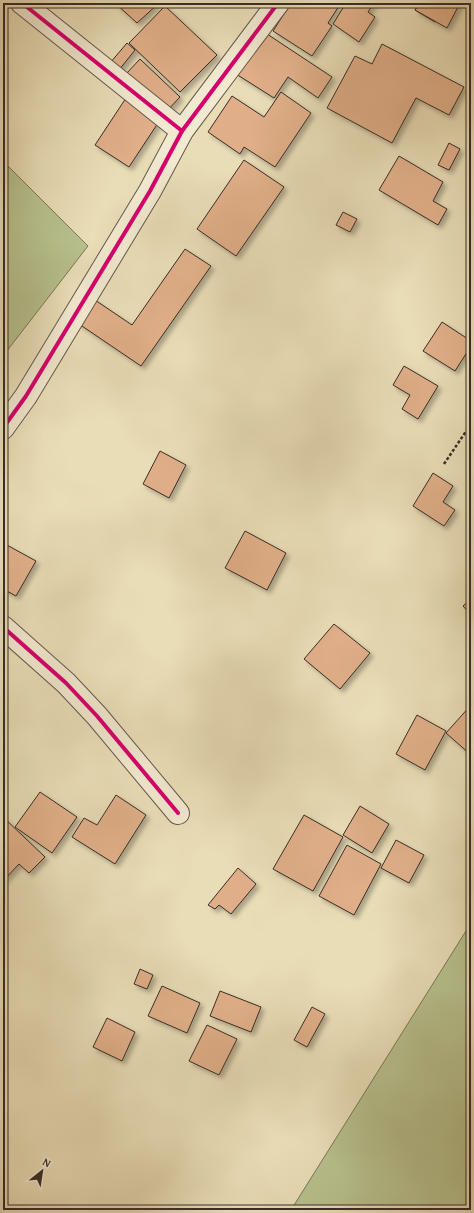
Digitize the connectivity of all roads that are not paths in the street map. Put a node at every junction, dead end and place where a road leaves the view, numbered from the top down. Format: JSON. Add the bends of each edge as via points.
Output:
{"nodes":[{"id":1,"x":22,"y":3,"type":"edge"},
{"id":2,"x":278,"y":3,"type":"edge"},
{"id":3,"x":182,"y":131,"type":"junction"},
{"id":4,"x":3,"y":428,"type":"edge"},
{"id":5,"x":3,"y":627,"type":"edge"},
{"id":6,"x":178,"y":813,"type":"dead end"}],
"edges":[{"from":1,"to":3,"type":"street"},
{"from":2,"to":3,"type":"street"},
{"from":3,"to":4,"type":"street","via":[[150,191],[26,396]]},
{"from":5,"to":6,"type":"street","via":[[66,683]]}]}
